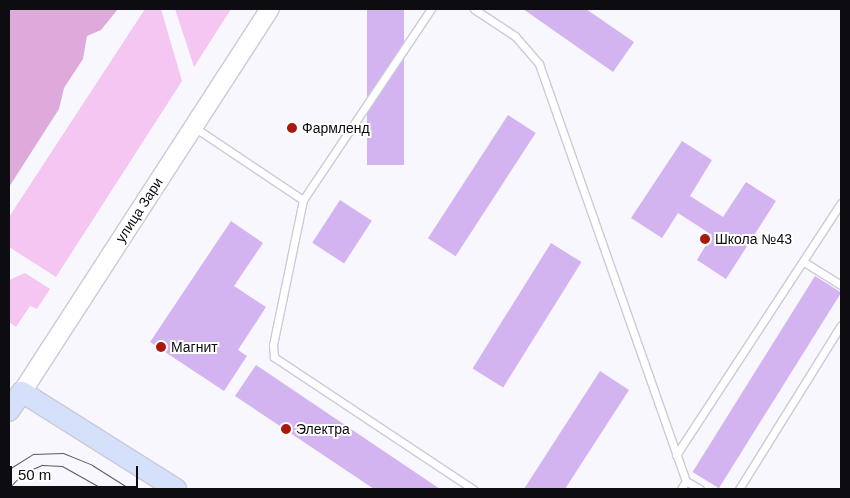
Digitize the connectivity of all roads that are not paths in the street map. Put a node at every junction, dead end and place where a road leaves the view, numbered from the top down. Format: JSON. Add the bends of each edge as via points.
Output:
{"nodes":[{"id":1,"x":270,"y":9,"type":"edge"},
{"id":2,"x":431,"y":9,"type":"edge"},
{"id":3,"x":474,"y":9,"type":"edge"},
{"id":4,"x":194,"y":127,"type":"junction"},
{"id":5,"x":303,"y":200,"type":"junction"},
{"id":6,"x":841,"y":203,"type":"edge"},
{"id":7,"x":804,"y":262,"type":"junction"},
{"id":8,"x":841,"y":285,"type":"edge"},
{"id":9,"x":841,"y":325,"type":"edge"},
{"id":10,"x":22,"y":392,"type":"junction"},
{"id":11,"x":9,"y":411,"type":"edge"},
{"id":12,"x":676,"y":455,"type":"junction"},
{"id":13,"x":686,"y":481,"type":"junction"},
{"id":14,"x":176,"y":489,"type":"edge"},
{"id":15,"x":473,"y":489,"type":"edge"},
{"id":16,"x":681,"y":489,"type":"edge"},
{"id":17,"x":700,"y":489,"type":"edge"},
{"id":18,"x":739,"y":489,"type":"edge"}],
"edges":[{"from":1,"to":4,"type":"street","name":"улица Зари"},
{"from":2,"to":5,"type":"lane"},
{"from":3,"to":12,"type":"lane","via":[[515,36],[539,64]]},
{"from":4,"to":5,"type":"lane"},
{"from":4,"to":10,"type":"street","name":"улица Зари"},
{"from":5,"to":15,"type":"lane","via":[[272,346],[274,358]]},
{"from":6,"to":7,"type":"lane"},
{"from":7,"to":8,"type":"lane"},
{"from":7,"to":12,"type":"lane"},
{"from":9,"to":18,"type":"lane"},
{"from":10,"to":11,"type":"main road","name":"улица Зари"},
{"from":10,"to":14,"type":"main road"},
{"from":12,"to":13,"type":"lane"},
{"from":13,"to":16,"type":"lane"},
{"from":13,"to":17,"type":"lane"}]}
